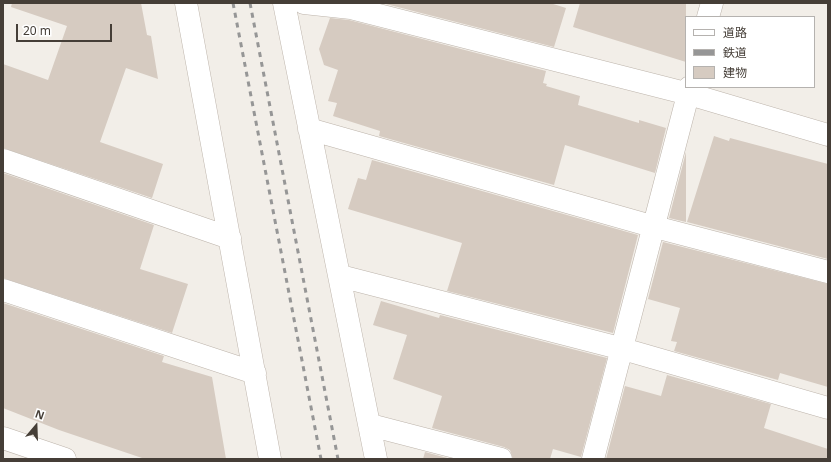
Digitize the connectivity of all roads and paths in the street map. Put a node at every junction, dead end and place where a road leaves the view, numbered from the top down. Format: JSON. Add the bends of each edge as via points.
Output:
{"nodes":[{"id":1,"x":186,"y":3,"type":"edge"},
{"id":2,"x":284,"y":3,"type":"edge"},
{"id":3,"x":304,"y":3,"type":"edge"},
{"id":4,"x":712,"y":3,"type":"edge"},
{"id":5,"x":351,"y":6,"type":"edge"},
{"id":6,"x":708,"y":16,"type":"edge"},
{"id":7,"x":690,"y":90,"type":"edge"},
{"id":8,"x":309,"y":129,"type":"junction"},
{"id":9,"x":828,"y":135,"type":"edge"},
{"id":10,"x":3,"y":160,"type":"edge"},
{"id":11,"x":655,"y":227,"type":"junction"},
{"id":12,"x":230,"y":238,"type":"junction"},
{"id":13,"x":828,"y":272,"type":"edge"},
{"id":14,"x":340,"y":276,"type":"junction"},
{"id":15,"x":3,"y":290,"type":"edge"},
{"id":16,"x":623,"y":350,"type":"junction"},
{"id":17,"x":255,"y":374,"type":"junction"},
{"id":18,"x":828,"y":408,"type":"edge"},
{"id":19,"x":370,"y":425,"type":"junction"},
{"id":20,"x":3,"y":438,"type":"edge"},
{"id":21,"x":65,"y":459,"type":"edge"},
{"id":22,"x":270,"y":459,"type":"edge"},
{"id":23,"x":376,"y":459,"type":"edge"},
{"id":24,"x":501,"y":459,"type":"edge"},
{"id":25,"x":593,"y":459,"type":"edge"}],
"edges":[{"from":1,"to":12,"type":"street"},
{"from":2,"to":8,"type":"street"},
{"from":3,"to":5,"type":"street"},
{"from":4,"to":6,"type":"street"},
{"from":5,"to":7,"type":"street"},
{"from":7,"to":9,"type":"street"},
{"from":7,"to":11,"type":"street"},
{"from":8,"to":11,"type":"street"},
{"from":8,"to":14,"type":"street"},
{"from":10,"to":12,"type":"street"},
{"from":11,"to":13,"type":"street"},
{"from":11,"to":16,"type":"street"},
{"from":12,"to":17,"type":"street"},
{"from":14,"to":16,"type":"street"},
{"from":14,"to":19,"type":"street"},
{"from":15,"to":17,"type":"street"},
{"from":16,"to":18,"type":"street"},
{"from":16,"to":25,"type":"street"},
{"from":17,"to":22,"type":"street"},
{"from":19,"to":23,"type":"street"},
{"from":19,"to":24,"type":"street"},
{"from":20,"to":21,"type":"street"}]}
